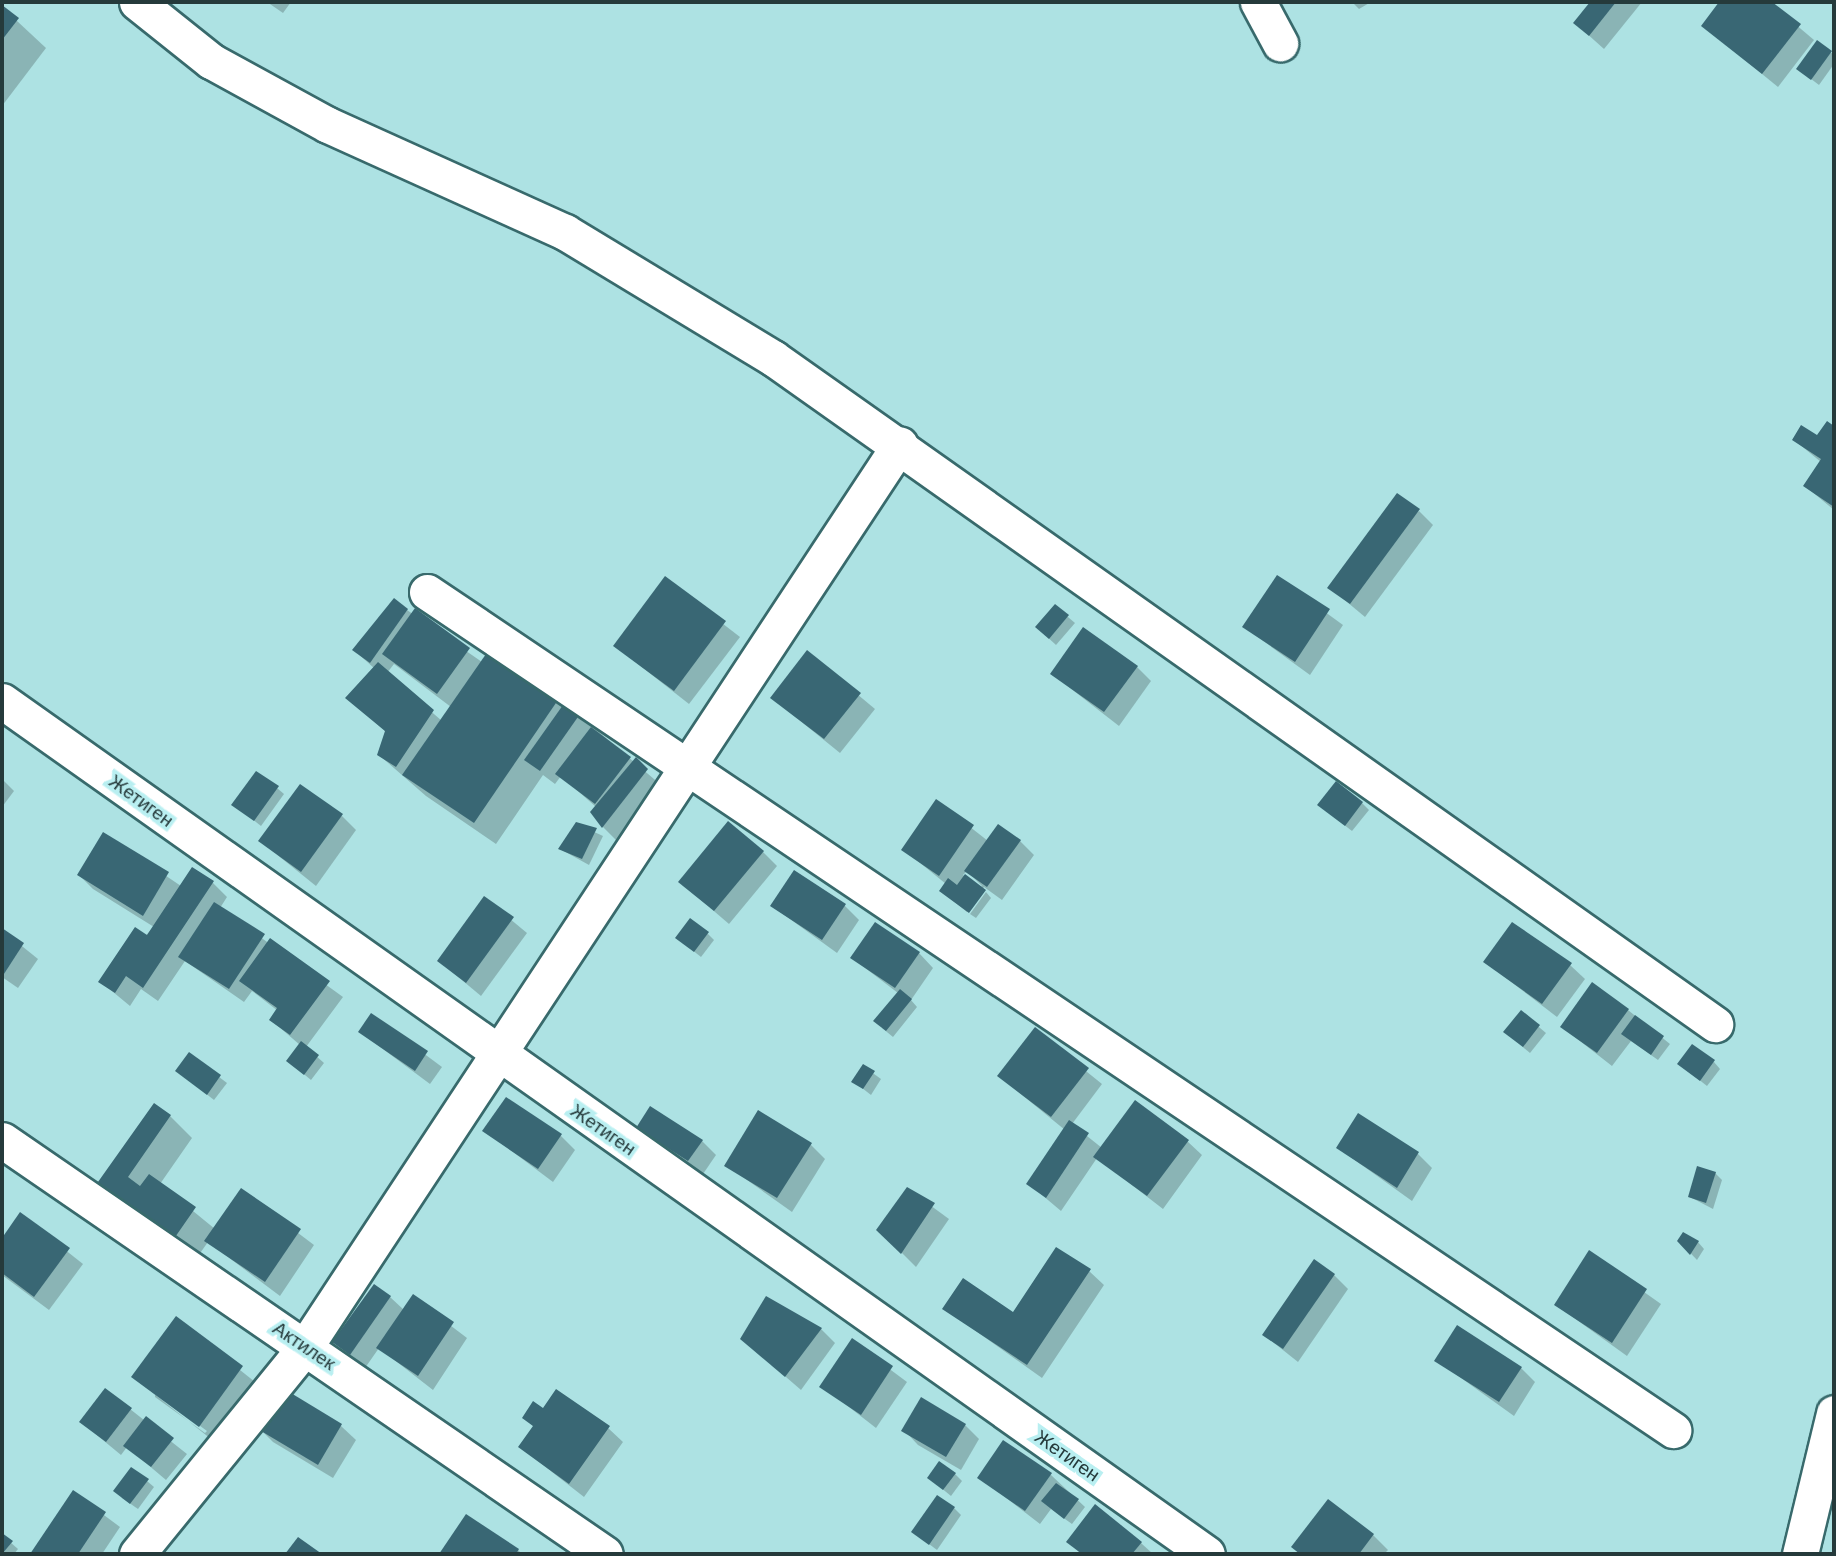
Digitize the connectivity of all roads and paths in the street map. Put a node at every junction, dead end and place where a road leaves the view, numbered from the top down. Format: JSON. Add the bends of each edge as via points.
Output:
{"nodes":[{"id":1,"x":1258,"y":2,"type":"edge"},
{"id":2,"x":150,"y":6,"type":"edge"},
{"id":3,"x":1280,"y":43,"type":"dead end"},
{"id":4,"x":900,"y":444,"type":"junction"},
{"id":5,"x":427,"y":592,"type":"dead end"},
{"id":6,"x":2,"y":701,"type":"edge"},
{"id":7,"x":689,"y":768,"type":"junction"},
{"id":8,"x":1715,"y":1024,"type":"dead end"},
{"id":9,"x":499,"y":1056,"type":"junction"},
{"id":10,"x":2,"y":1140,"type":"edge"},
{"id":11,"x":305,"y":1347,"type":"junction"},
{"id":12,"x":1834,"y":1413,"type":"edge"},
{"id":13,"x":1673,"y":1430,"type":"dead end"},
{"id":14,"x":1827,"y":1493,"type":"edge"},
{"id":15,"x":137,"y":1554,"type":"edge"},
{"id":16,"x":605,"y":1554,"type":"edge"},
{"id":17,"x":1207,"y":1554,"type":"edge"},
{"id":18,"x":1800,"y":1554,"type":"edge"}],
"edges":[{"from":1,"to":3,"type":"street"},
{"from":2,"to":4,"type":"street","via":[[211,61],[328,125],[565,232],[773,358]]},
{"from":4,"to":7,"type":"street"},
{"from":4,"to":8,"type":"street"},
{"from":5,"to":7,"type":"street"},
{"from":6,"to":9,"type":"street","name":"Жетиген"},
{"from":7,"to":9,"type":"street"},
{"from":7,"to":13,"type":"street"},
{"from":9,"to":11,"type":"street"},
{"from":9,"to":17,"type":"street","name":"Жетиген"},
{"from":10,"to":11,"type":"street","name":"Актилек"},
{"from":11,"to":15,"type":"street"},
{"from":11,"to":16,"type":"street","name":"Актилек"},
{"from":12,"to":14,"type":"street"},
{"from":14,"to":18,"type":"street"}]}
